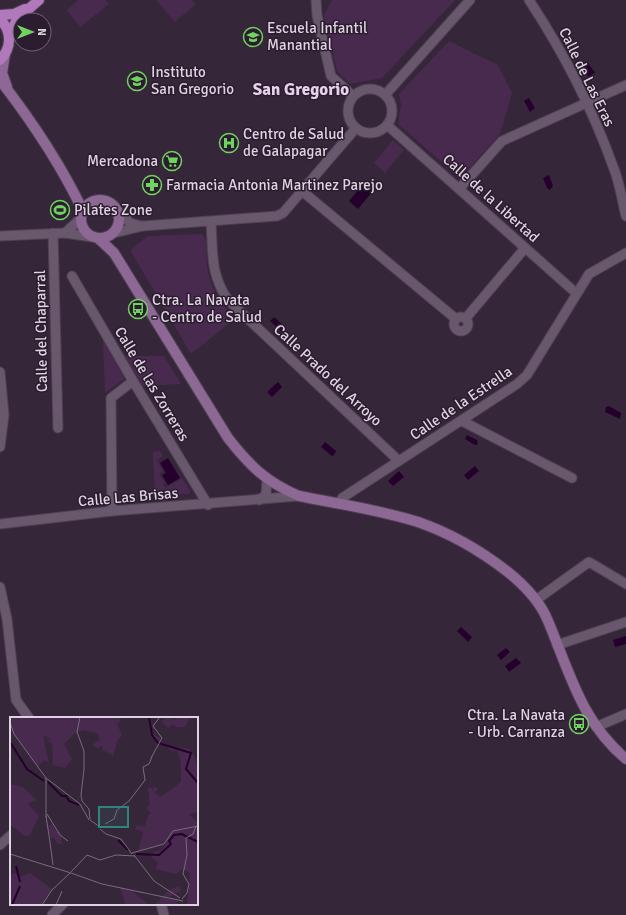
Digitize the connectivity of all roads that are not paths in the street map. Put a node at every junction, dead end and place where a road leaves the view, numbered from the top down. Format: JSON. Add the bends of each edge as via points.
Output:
{"nodes":[{"id":1,"x":316,"y":0,"type":"edge"},
{"id":2,"x":470,"y":0,"type":"edge"},
{"id":3,"x":530,"y":0,"type":"edge"},
{"id":4,"x":37,"y":1,"type":"edge"},
{"id":5,"x":0,"y":15,"type":"edge"},
{"id":6,"x":0,"y":19,"type":"edge"},
{"id":7,"x":10,"y":36,"type":"junction"},
{"id":8,"x":3,"y":57,"type":"edge"},
{"id":9,"x":0,"y":80,"type":"edge"},
{"id":10,"x":626,"y":85,"type":"edge"},
{"id":11,"x":9,"y":92,"type":"junction"},
{"id":12,"x":385,"y":95,"type":"junction"},
{"id":13,"x":353,"y":96,"type":"junction"},
{"id":14,"x":587,"y":102,"type":"junction"},
{"id":15,"x":387,"y":125,"type":"junction"},
{"id":16,"x":356,"y":128,"type":"junction"},
{"id":17,"x":69,"y":182,"type":"junction"},
{"id":18,"x":460,"y":188,"type":"junction"},
{"id":19,"x":302,"y":191,"type":"junction"},
{"id":20,"x":96,"y":200,"type":"junction"},
{"id":21,"x":118,"y":212,"type":"junction"},
{"id":22,"x":82,"y":214,"type":"junction"},
{"id":23,"x":626,"y":216,"type":"edge"},
{"id":24,"x":211,"y":222,"type":"junction"},
{"id":25,"x":143,"y":226,"type":"junction"},
{"id":26,"x":53,"y":233,"type":"junction"},
{"id":27,"x":65,"y":233,"type":"junction"},
{"id":28,"x":114,"y":233,"type":"junction"},
{"id":29,"x":0,"y":236,"type":"edge"},
{"id":30,"x":95,"y":238,"type":"junction"},
{"id":31,"x":525,"y":248,"type":"junction"},
{"id":32,"x":114,"y":253,"type":"junction"},
{"id":33,"x":626,"y":253,"type":"edge"},
{"id":34,"x":72,"y":276,"type":"dead end"},
{"id":35,"x":576,"y":293,"type":"junction"},
{"id":36,"x":466,"y":318,"type":"junction"},
{"id":37,"x":456,"y":319,"type":"junction"},
{"id":38,"x":0,"y":372,"type":"edge"},
{"id":39,"x":133,"y":382,"type":"junction"},
{"id":40,"x":462,"y":421,"type":"junction"},
{"id":41,"x":58,"y":428,"type":"dead end"},
{"id":42,"x":0,"y":447,"type":"edge"},
{"id":43,"x":399,"y":461,"type":"junction"},
{"id":44,"x":572,"y":478,"type":"dead end"},
{"id":45,"x":268,"y":480,"type":"junction"},
{"id":46,"x":299,"y":496,"type":"junction"},
{"id":47,"x":259,"y":500,"type":"junction"},
{"id":48,"x":208,"y":504,"type":"junction"},
{"id":49,"x":340,"y":504,"type":"junction"},
{"id":50,"x":112,"y":511,"type":"junction"},
{"id":51,"x":0,"y":524,"type":"edge"},
{"id":52,"x":626,"y":584,"type":"edge"},
{"id":53,"x":0,"y":587,"type":"edge"},
{"id":54,"x":536,"y":600,"type":"junction"},
{"id":55,"x":626,"y":622,"type":"edge"},
{"id":56,"x":558,"y":645,"type":"junction"},
{"id":57,"x":626,"y":714,"type":"edge"},
{"id":58,"x":28,"y":717,"type":"edge"},
{"id":59,"x":596,"y":727,"type":"junction"},
{"id":60,"x":626,"y":759,"type":"edge"},
{"id":61,"x":10,"y":835,"type":"edge"},
{"id":62,"x":0,"y":845,"type":"edge"},
{"id":63,"x":62,"y":905,"type":"edge"},
{"id":64,"x":161,"y":905,"type":"edge"},
{"id":65,"x":52,"y":915,"type":"edge"},
{"id":66,"x":164,"y":915,"type":"edge"}],
"edges":[{"from":1,"to":13,"type":"street","via":[[331,76]]},
{"from":2,"to":12,"type":"street"},
{"from":3,"to":14,"type":"street","name":"Calle de Las Eras"},
{"from":4,"to":5,"type":"main road","via":[[22,12]]},
{"from":4,"to":7,"type":"main road","via":[[17,19]]},
{"from":6,"to":7,"type":"main road","via":[[6,25]]},
{"from":7,"to":8,"type":"main road","via":[[8,49]]},
{"from":8,"to":11,"type":"main road","via":[[2,73]]},
{"from":9,"to":11,"type":"main road"},
{"from":10,"to":14,"type":"street"},
{"from":11,"to":17,"type":"main road"},
{"from":12,"to":13,"type":"street","via":[[369,89]]},
{"from":12,"to":15,"type":"street","via":[[392,110]]},
{"from":13,"to":16,"type":"street","via":[[348,113]]},
{"from":14,"to":18,"type":"street","via":[[502,141]]},
{"from":14,"to":23,"type":"street","name":"Calle de Las Eras","via":[[615,170]]},
{"from":15,"to":16,"type":"street","via":[[380,131],[371,133]]},
{"from":15,"to":18,"type":"street","name":"Calle de la Libertad"},
{"from":16,"to":19,"type":"street"},
{"from":17,"to":20,"type":"main road","via":[[83,196]]},
{"from":17,"to":22,"type":"main road"},
{"from":18,"to":31,"type":"street","name":"Calle de la Libertad"},
{"from":19,"to":24,"type":"street","via":[[283,213],[277,216]]},
{"from":19,"to":37,"type":"street"},
{"from":20,"to":21,"type":"main road","via":[[111,203]]},
{"from":20,"to":22,"type":"main road","via":[[87,205]]},
{"from":21,"to":25,"type":"street","via":[[130,223]]},
{"from":21,"to":28,"type":"main road","via":[[120,221]]},
{"from":22,"to":27,"type":"street"},
{"from":22,"to":30,"type":"main road","via":[[83,227]]},
{"from":24,"to":25,"type":"street"},
{"from":24,"to":43,"type":"street","name":"Calle Prado del Arroyo","via":[[214,272],[218,287],[228,300]]},
{"from":25,"to":28,"type":"street"},
{"from":26,"to":27,"type":"street"},
{"from":26,"to":29,"type":"street"},
{"from":26,"to":41,"type":"street","name":"Calle del Chaparral"},
{"from":27,"to":30,"type":"street"},
{"from":28,"to":30,"type":"main road","via":[[108,237]]},
{"from":28,"to":32,"type":"main road"},
{"from":30,"to":32,"type":"main road"},
{"from":31,"to":35,"type":"street","name":"Calle de la Libertad"},
{"from":31,"to":36,"type":"street"},
{"from":32,"to":45,"type":"main road","via":[[228,438],[244,459]]},
{"from":33,"to":35,"type":"street","name":"Calle de la Estrella","via":[[589,274]]},
{"from":34,"to":39,"type":"street","name":"Calle de las Zorreras"},
{"from":35,"to":40,"type":"street","name":"Calle de la Estrella","via":[[528,375]]},
{"from":36,"to":37,"type":"street"},
{"from":36,"to":37,"type":"street","via":[[468,326],[462,332],[454,328]]},
{"from":38,"to":42,"type":"street","via":[[4,415]]},
{"from":39,"to":48,"type":"street","name":"Calle de las Zorreras"},
{"from":39,"to":50,"type":"street","via":[[111,398]]},
{"from":40,"to":43,"type":"street","name":"Calle de la Estrella"},
{"from":40,"to":44,"type":"street"},
{"from":43,"to":49,"type":"street","name":"Calle de la Estrella","via":[[342,498]]},
{"from":45,"to":46,"type":"main road"},
{"from":45,"to":47,"type":"street","via":[[266,495]]},
{"from":46,"to":47,"type":"street","name":"Calle Las Brisas"},
{"from":46,"to":49,"type":"main road"},
{"from":47,"to":48,"type":"street","name":"Calle Las Brisas"},
{"from":48,"to":50,"type":"street","name":"Calle Las Brisas"},
{"from":49,"to":54,"type":"main road","via":[[402,518],[443,532],[496,563]]},
{"from":50,"to":51,"type":"street","name":"Calle Las Brisas"},
{"from":52,"to":54,"type":"street","via":[[589,562]]},
{"from":53,"to":58,"type":"street","via":[[7,619],[16,700]]},
{"from":54,"to":56,"type":"main road","via":[[548,619]]},
{"from":55,"to":56,"type":"street"},
{"from":56,"to":59,"type":"main road","via":[[570,680]]},
{"from":57,"to":59,"type":"street"},
{"from":59,"to":60,"type":"main road"},
{"from":61,"to":62,"type":"street"},
{"from":63,"to":65,"type":"street"},
{"from":64,"to":66,"type":"street"}]}
